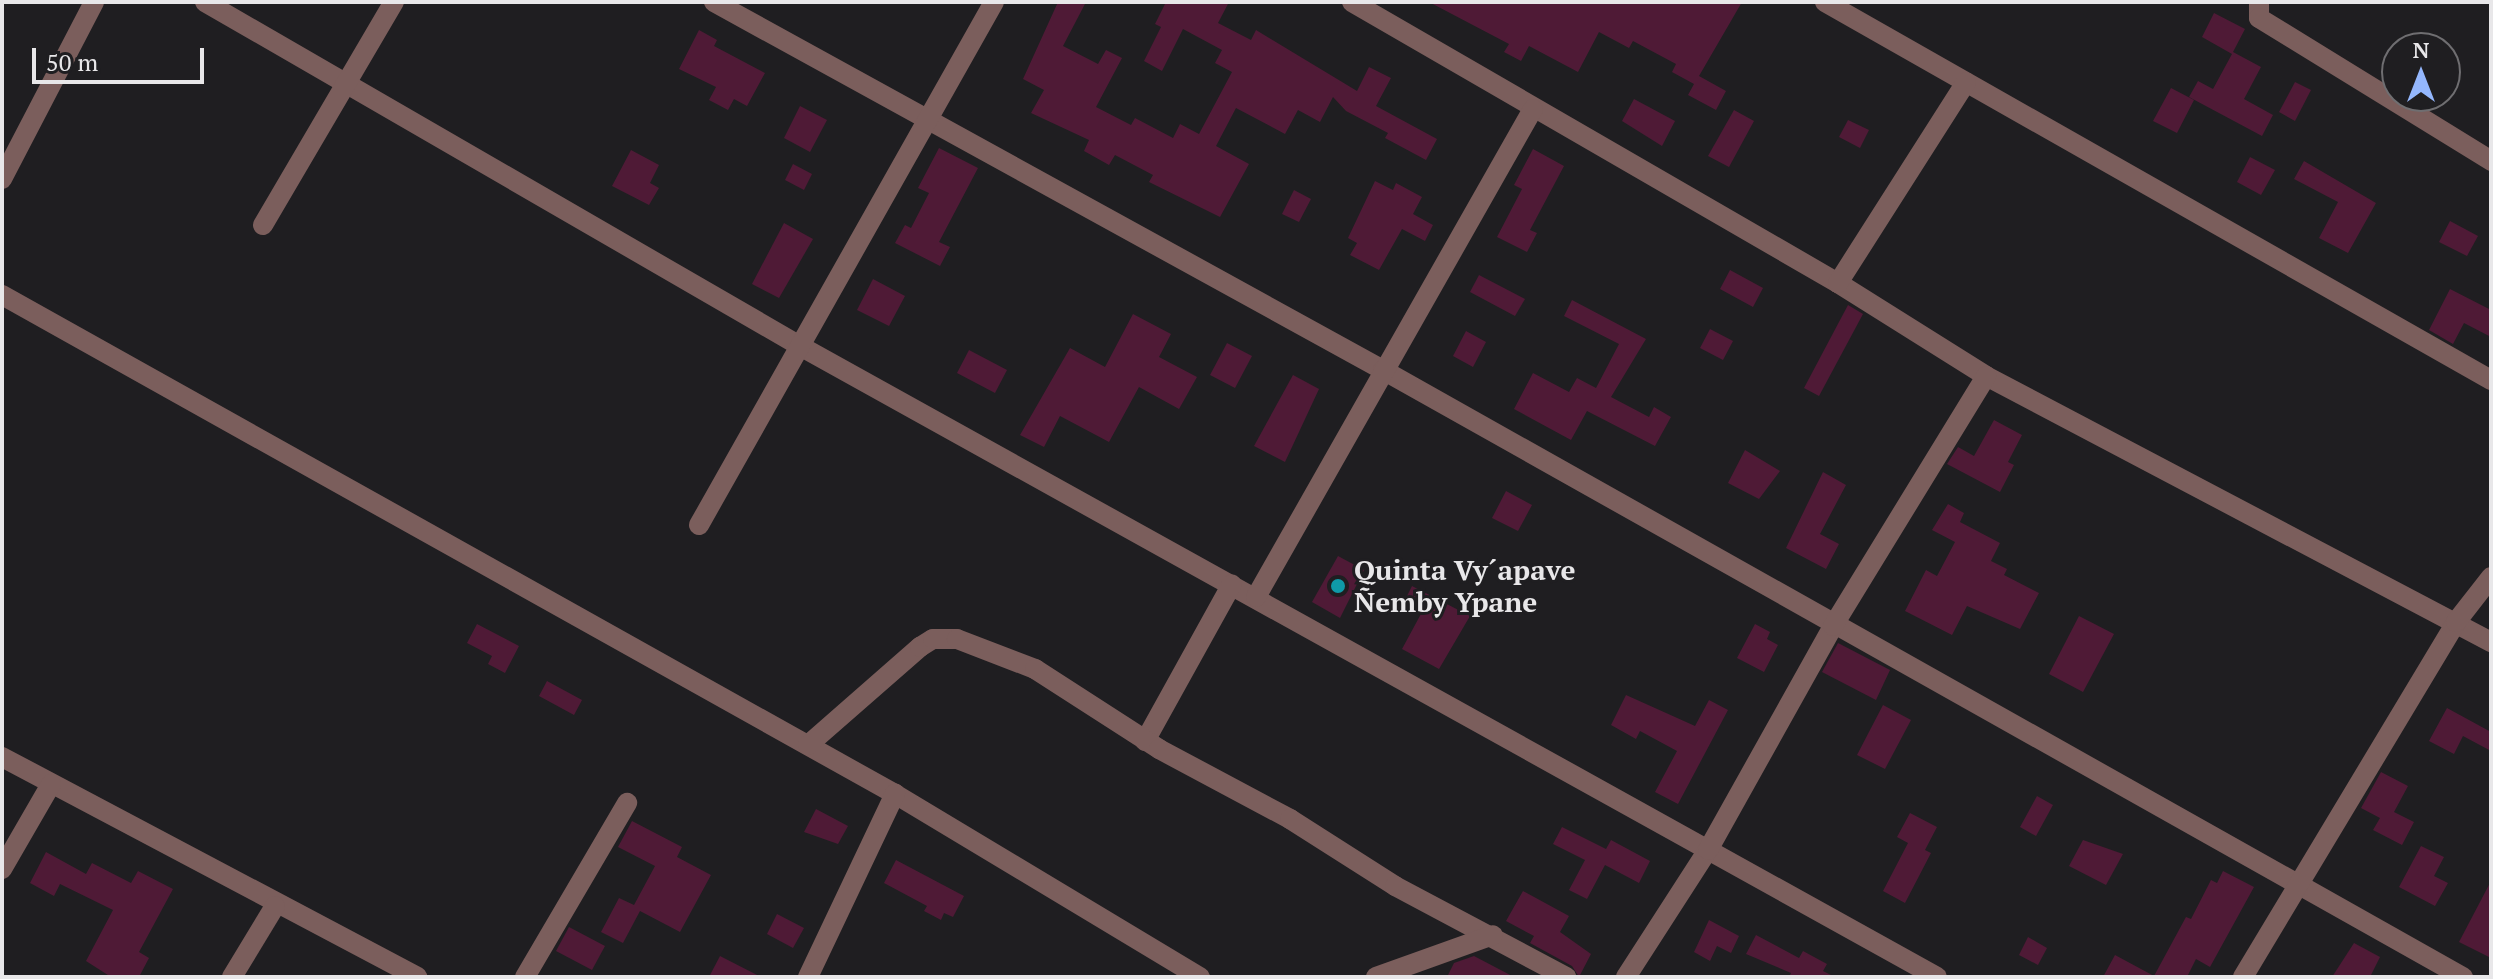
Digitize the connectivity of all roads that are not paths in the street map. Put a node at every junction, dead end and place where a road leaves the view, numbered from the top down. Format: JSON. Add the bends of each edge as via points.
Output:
{"nodes":[{"id":1,"x":94,"y":2,"type":"edge"},
{"id":2,"x":205,"y":2,"type":"edge"},
{"id":3,"x":394,"y":2,"type":"edge"},
{"id":4,"x":714,"y":2,"type":"edge"},
{"id":5,"x":994,"y":2,"type":"edge"},
{"id":6,"x":1352,"y":2,"type":"edge"},
{"id":7,"x":1396,"y":2,"type":"edge"},
{"id":8,"x":1825,"y":2,"type":"edge"},
{"id":9,"x":2259,"y":2,"type":"edge"},
{"id":10,"x":1384,"y":20,"type":"junction"},
{"id":11,"x":1966,"y":82,"type":"junction"},
{"id":12,"x":344,"y":83,"type":"junction"},
{"id":13,"x":1533,"y":109,"type":"junction"},
{"id":14,"x":929,"y":118,"type":"junction"},
{"id":15,"x":2491,"y":161,"type":"edge"},
{"id":16,"x":2,"y":179,"type":"edge"},
{"id":17,"x":263,"y":225,"type":"dead end"},
{"id":18,"x":1838,"y":283,"type":"junction"},
{"id":19,"x":2,"y":295,"type":"edge"},
{"id":20,"x":800,"y":346,"type":"junction"},
{"id":21,"x":1383,"y":370,"type":"junction"},
{"id":22,"x":1986,"y":376,"type":"junction"},
{"id":23,"x":2491,"y":380,"type":"edge"},
{"id":24,"x":699,"y":525,"type":"dead end"},
{"id":25,"x":2491,"y":577,"type":"edge"},
{"id":26,"x":1232,"y":584,"type":"junction"},
{"id":27,"x":1256,"y":597,"type":"junction"},
{"id":28,"x":2456,"y":622,"type":"junction"},
{"id":29,"x":1833,"y":626,"type":"junction"},
{"id":30,"x":2491,"y":642,"type":"edge"},
{"id":31,"x":1145,"y":741,"type":"junction"},
{"id":32,"x":808,"y":745,"type":"junction"},
{"id":33,"x":2,"y":757,"type":"edge"},
{"id":34,"x":51,"y":784,"type":"junction"},
{"id":35,"x":895,"y":794,"type":"junction"},
{"id":36,"x":627,"y":803,"type":"dead end"},
{"id":37,"x":1708,"y":850,"type":"junction"},
{"id":38,"x":2,"y":869,"type":"edge"},
{"id":39,"x":2295,"y":883,"type":"junction"},
{"id":40,"x":275,"y":906,"type":"junction"},
{"id":41,"x":1493,"y":935,"type":"junction"},
{"id":42,"x":232,"y":977,"type":"edge"},
{"id":43,"x":417,"y":977,"type":"edge"},
{"id":44,"x":525,"y":977,"type":"edge"},
{"id":45,"x":808,"y":977,"type":"edge"},
{"id":46,"x":1200,"y":977,"type":"edge"},
{"id":47,"x":1376,"y":977,"type":"edge"},
{"id":48,"x":1566,"y":977,"type":"edge"},
{"id":49,"x":1626,"y":977,"type":"edge"},
{"id":50,"x":1937,"y":977,"type":"edge"},
{"id":51,"x":2243,"y":977,"type":"edge"},
{"id":52,"x":2463,"y":977,"type":"edge"}],
"edges":[{"from":1,"to":16,"type":"street"},
{"from":2,"to":12,"type":"street"},
{"from":3,"to":12,"type":"street"},
{"from":4,"to":14,"type":"street"},
{"from":5,"to":14,"type":"street"},
{"from":6,"to":10,"type":"street"},
{"from":7,"to":10,"type":"street"},
{"from":8,"to":11,"type":"street"},
{"from":9,"to":15,"type":"street","via":[[2259,18]]},
{"from":10,"to":13,"type":"street"},
{"from":11,"to":18,"type":"street"},
{"from":11,"to":23,"type":"street"},
{"from":12,"to":17,"type":"street"},
{"from":12,"to":20,"type":"street"},
{"from":13,"to":18,"type":"street"},
{"from":13,"to":21,"type":"street"},
{"from":14,"to":20,"type":"street"},
{"from":14,"to":21,"type":"street"},
{"from":18,"to":22,"type":"street"},
{"from":19,"to":32,"type":"street"},
{"from":20,"to":24,"type":"street"},
{"from":20,"to":26,"type":"street"},
{"from":21,"to":27,"type":"street"},
{"from":21,"to":29,"type":"street"},
{"from":22,"to":28,"type":"street"},
{"from":22,"to":29,"type":"street"},
{"from":25,"to":28,"type":"street"},
{"from":26,"to":27,"type":"street"},
{"from":26,"to":31,"type":"street"},
{"from":27,"to":37,"type":"street"},
{"from":28,"to":30,"type":"street"},
{"from":28,"to":39,"type":"street"},
{"from":29,"to":37,"type":"street"},
{"from":29,"to":39,"type":"street"},
{"from":31,"to":32,"type":"street","via":[[1035,669],[957,639],[933,639]]},
{"from":31,"to":41,"type":"street","via":[[1290,819],[1395,886]]},
{"from":32,"to":35,"type":"street"},
{"from":33,"to":34,"type":"street"},
{"from":34,"to":38,"type":"street"},
{"from":34,"to":40,"type":"street"},
{"from":35,"to":45,"type":"street"},
{"from":35,"to":46,"type":"street"},
{"from":36,"to":44,"type":"street"},
{"from":37,"to":49,"type":"street"},
{"from":37,"to":50,"type":"street"},
{"from":39,"to":51,"type":"street"},
{"from":39,"to":52,"type":"street"},
{"from":40,"to":42,"type":"street"},
{"from":40,"to":43,"type":"street"},
{"from":41,"to":47,"type":"street"},
{"from":41,"to":48,"type":"street"}]}
